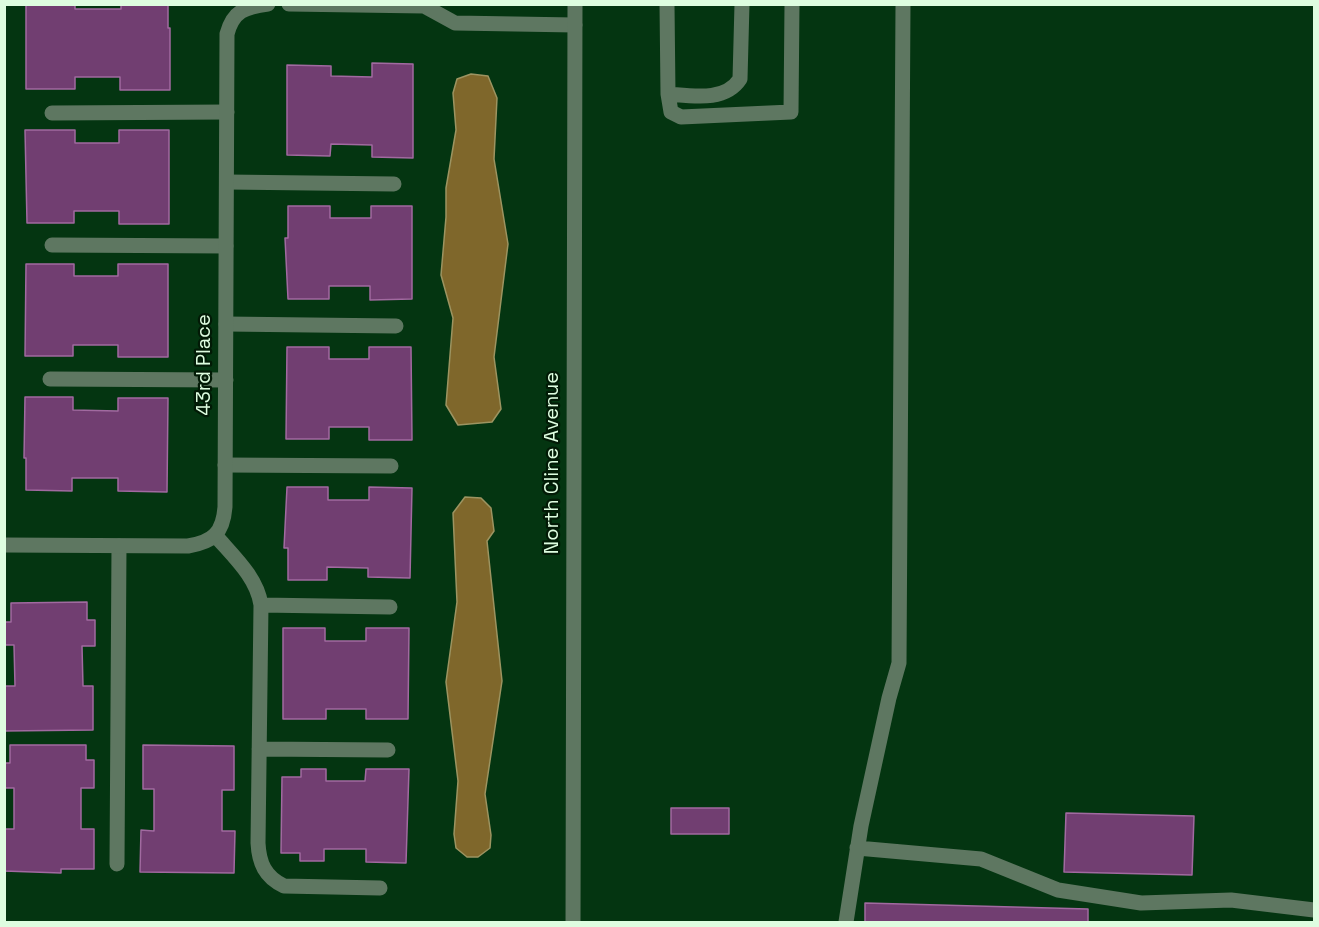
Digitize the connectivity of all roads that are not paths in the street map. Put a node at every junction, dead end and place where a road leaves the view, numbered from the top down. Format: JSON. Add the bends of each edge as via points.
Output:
{"nodes":[{"id":1,"x":268,"y":4,"type":"edge"},
{"id":2,"x":289,"y":4,"type":"edge"},
{"id":3,"x":575,"y":4,"type":"edge"},
{"id":4,"x":667,"y":4,"type":"edge"},
{"id":5,"x":742,"y":4,"type":"edge"},
{"id":6,"x":792,"y":4,"type":"edge"},
{"id":7,"x":903,"y":4,"type":"edge"},
{"id":8,"x":425,"y":5,"type":"edge"},
{"id":9,"x":575,"y":25,"type":"junction"},
{"id":10,"x":668,"y":94,"type":"junction"},
{"id":11,"x":227,"y":112,"type":"junction"},
{"id":12,"x":52,"y":113,"type":"dead end"},
{"id":13,"x":226,"y":182,"type":"junction"},
{"id":14,"x":394,"y":184,"type":"dead end"},
{"id":15,"x":52,"y":245,"type":"dead end"},
{"id":16,"x":226,"y":246,"type":"junction"},
{"id":17,"x":226,"y":324,"type":"junction"},
{"id":18,"x":396,"y":326,"type":"dead end"},
{"id":19,"x":50,"y":379,"type":"dead end"},
{"id":20,"x":226,"y":380,"type":"junction"},
{"id":21,"x":225,"y":465,"type":"junction"},
{"id":22,"x":391,"y":466,"type":"dead end"},
{"id":23,"x":215,"y":535,"type":"junction"},
{"id":24,"x":4,"y":545,"type":"edge"},
{"id":25,"x":119,"y":546,"type":"junction"},
{"id":26,"x":261,"y":605,"type":"junction"},
{"id":27,"x":390,"y":607,"type":"dead end"},
{"id":28,"x":259,"y":749,"type":"junction"},
{"id":29,"x":388,"y":750,"type":"dead end"},
{"id":30,"x":857,"y":848,"type":"junction"},
{"id":31,"x":117,"y":864,"type":"dead end"},
{"id":32,"x":380,"y":888,"type":"dead end"},
{"id":33,"x":1314,"y":910,"type":"edge"},
{"id":34,"x":573,"y":922,"type":"edge"},
{"id":35,"x":846,"y":922,"type":"edge"}],
"edges":[{"from":1,"to":11,"type":"street","name":"43rd Place","via":[[241,11],[231,21],[227,34]]},
{"from":2,"to":8,"type":"street"},
{"from":3,"to":9,"type":"street","name":"North Cline Avenue"},
{"from":4,"to":10,"type":"street"},
{"from":5,"to":10,"type":"street","via":[[740,80],[735,88],[723,95]]},
{"from":6,"to":10,"type":"street","via":[[791,112],[681,117],[671,112]]},
{"from":7,"to":30,"type":"street","via":[[899,663]]},
{"from":8,"to":9,"type":"street","via":[[455,23]]},
{"from":9,"to":34,"type":"street","name":"North Cline Avenue"},
{"from":11,"to":12,"type":"street"},
{"from":11,"to":13,"type":"street","name":"43rd Place"},
{"from":13,"to":14,"type":"street"},
{"from":13,"to":16,"type":"street","name":"43rd Place"},
{"from":15,"to":16,"type":"street"},
{"from":16,"to":17,"type":"street","name":"43rd Place"},
{"from":17,"to":18,"type":"street"},
{"from":17,"to":20,"type":"street","name":"43rd Place"},
{"from":19,"to":20,"type":"street"},
{"from":20,"to":21,"type":"street","name":"43rd Place"},
{"from":21,"to":22,"type":"street"},
{"from":21,"to":23,"type":"street","name":"43rd Place","via":[[224,519]]},
{"from":23,"to":25,"type":"street","via":[[203,544],[188,546]]},
{"from":23,"to":26,"type":"street","via":[[250,578]]},
{"from":24,"to":25,"type":"street"},
{"from":25,"to":31,"type":"street"},
{"from":26,"to":27,"type":"street"},
{"from":26,"to":28,"type":"street"},
{"from":28,"to":29,"type":"street"},
{"from":28,"to":32,"type":"street","via":[[258,843],[267,875],[284,886]]},
{"from":30,"to":33,"type":"street","via":[[981,859],[1058,890],[1141,903],[1231,900]]},
{"from":30,"to":35,"type":"street"}]}
